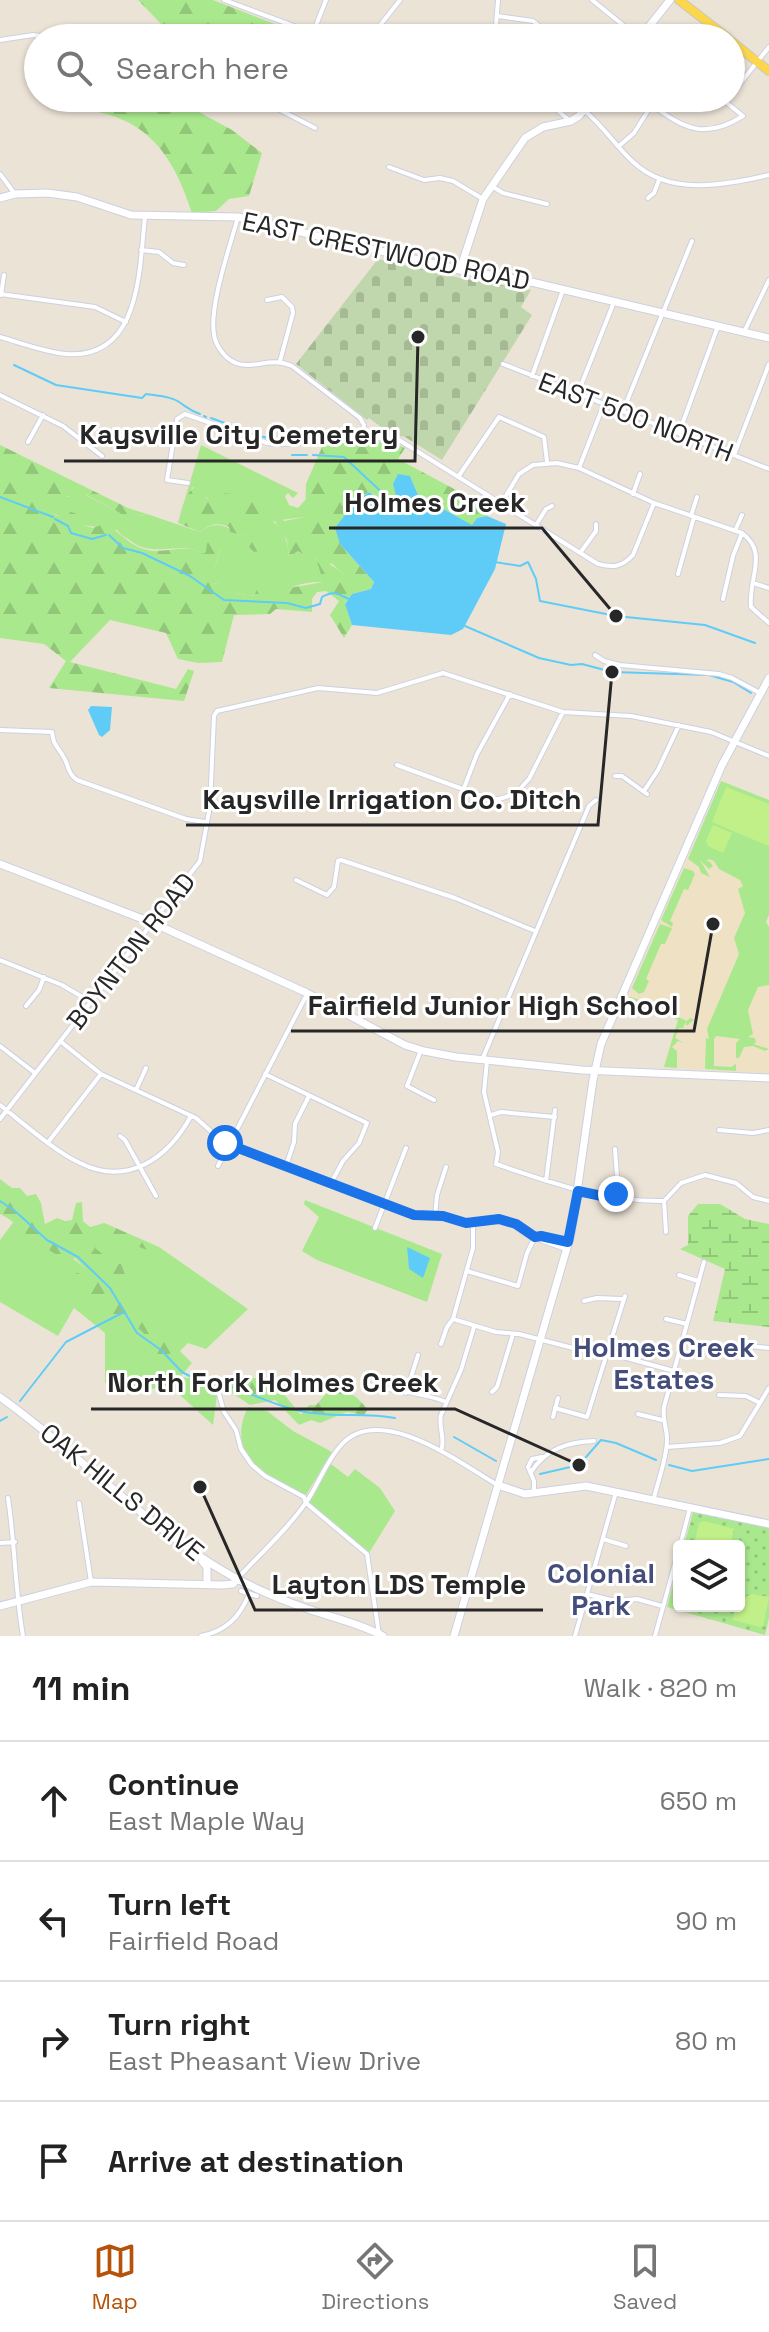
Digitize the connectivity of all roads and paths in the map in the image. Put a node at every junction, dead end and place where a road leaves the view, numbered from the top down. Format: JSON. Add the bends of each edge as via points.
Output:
{"nodes":[{"id":1,"x":224,"y":0,"type":"edge"},
{"id":2,"x":326,"y":0,"type":"edge"},
{"id":3,"x":400,"y":0,"type":"edge"},
{"id":4,"x":498,"y":0,"type":"edge"},
{"id":5,"x":592,"y":0,"type":"edge"},
{"id":6,"x":670,"y":0,"type":"edge"},
{"id":7,"x":679,"y":0,"type":"edge"},
{"id":8,"x":497,"y":16,"type":"junction"},
{"id":9,"x":289,"y":24,"type":"edge"},
{"id":10,"x":317,"y":24,"type":"edge"},
{"id":11,"x":381,"y":24,"type":"edge"},
{"id":12,"x":496,"y":24,"type":"edge"},
{"id":13,"x":537,"y":24,"type":"edge"},
{"id":14,"x":622,"y":24,"type":"edge"},
{"id":15,"x":650,"y":24,"type":"edge"},
{"id":16,"x":710,"y":24,"type":"edge"},
{"id":17,"x":24,"y":36,"type":"edge"},
{"id":18,"x":0,"y":40,"type":"edge"},
{"id":19,"x":769,"y":47,"type":"edge"},
{"id":20,"x":745,"y":52,"type":"edge"},
{"id":21,"x":757,"y":61,"type":"junction"},
{"id":22,"x":769,"y":71,"type":"edge"},
{"id":23,"x":745,"y":76,"type":"edge"},
{"id":24,"x":284,"y":112,"type":"edge"},
{"id":25,"x":560,"y":112,"type":"edge"},
{"id":26,"x":582,"y":112,"type":"edge"},
{"id":27,"x":586,"y":112,"type":"edge"},
{"id":28,"x":646,"y":112,"type":"edge"},
{"id":29,"x":662,"y":112,"type":"edge"},
{"id":30,"x":739,"y":112,"type":"edge"},
{"id":31,"x":571,"y":121,"type":"junction"},
{"id":32,"x":315,"y":128,"type":"dead end"},
{"id":33,"x":618,"y":147,"type":"junction"},
{"id":34,"x":389,"y":167,"type":"dead end"},
{"id":35,"x":0,"y":174,"type":"edge"},
{"id":36,"x":769,"y":175,"type":"edge"},
{"id":37,"x":659,"y":180,"type":"junction"},
{"id":38,"x":492,"y":186,"type":"junction"},
{"id":39,"x":15,"y":194,"type":"junction"},
{"id":40,"x":0,"y":198,"type":"edge"},
{"id":41,"x":648,"y":198,"type":"dead end"},
{"id":42,"x":483,"y":199,"type":"junction"},
{"id":43,"x":547,"y":204,"type":"dead end"},
{"id":44,"x":145,"y":217,"type":"junction"},
{"id":45,"x":238,"y":217,"type":"junction"},
{"id":46,"x":692,"y":241,"type":"dead end"},
{"id":47,"x":141,"y":250,"type":"junction"},
{"id":48,"x":184,"y":265,"type":"dead end"},
{"id":49,"x":460,"y":270,"type":"junction"},
{"id":50,"x":4,"y":275,"type":"dead end"},
{"id":51,"x":769,"y":280,"type":"edge"},
{"id":52,"x":563,"y":290,"type":"junction"},
{"id":53,"x":0,"y":294,"type":"edge"},
{"id":54,"x":267,"y":300,"type":"dead end"},
{"id":55,"x":614,"y":302,"type":"junction"},
{"id":56,"x":663,"y":313,"type":"junction"},
{"id":57,"x":126,"y":322,"type":"junction"},
{"id":58,"x":718,"y":326,"type":"junction"},
{"id":59,"x":744,"y":332,"type":"junction"},
{"id":60,"x":0,"y":337,"type":"edge"},
{"id":61,"x":769,"y":338,"type":"edge"},
{"id":62,"x":280,"y":361,"type":"junction"},
{"id":63,"x":503,"y":364,"type":"dead end"},
{"id":64,"x":769,"y":364,"type":"edge"},
{"id":65,"x":532,"y":376,"type":"junction"},
{"id":66,"x":578,"y":393,"type":"junction"},
{"id":67,"x":0,"y":395,"type":"edge"},
{"id":68,"x":604,"y":404,"type":"junction"},
{"id":69,"x":623,"y":411,"type":"junction"},
{"id":70,"x":43,"y":415,"type":"junction"},
{"id":71,"x":678,"y":433,"type":"junction"},
{"id":72,"x":363,"y":436,"type":"junction"},
{"id":73,"x":28,"y":442,"type":"dead end"},
{"id":74,"x":734,"y":455,"type":"junction"},
{"id":75,"x":102,"y":456,"type":"dead end"},
{"id":76,"x":547,"y":462,"type":"junction"},
{"id":77,"x":579,"y":468,"type":"junction"},
{"id":78,"x":769,"y":469,"type":"edge"},
{"id":79,"x":640,"y":474,"type":"dead end"},
{"id":80,"x":458,"y":477,"type":"junction"},
{"id":81,"x":188,"y":483,"type":"dead end"},
{"id":82,"x":633,"y":494,"type":"junction"},
{"id":83,"x":697,"y":497,"type":"dead end"},
{"id":84,"x":654,"y":503,"type":"junction"},
{"id":85,"x":501,"y":504,"type":"junction"},
{"id":86,"x":552,"y":506,"type":"dead end"},
{"id":87,"x":742,"y":515,"type":"dead end"},
{"id":88,"x":692,"y":516,"type":"junction"},
{"id":89,"x":596,"y":524,"type":"dead end"},
{"id":90,"x":536,"y":525,"type":"junction"},
{"id":91,"x":735,"y":531,"type":"junction"},
{"id":92,"x":742,"y":533,"type":"junction"},
{"id":93,"x":762,"y":551,"type":"dead end"},
{"id":94,"x":580,"y":553,"type":"junction"},
{"id":95,"x":763,"y":566,"type":"dead end"},
{"id":96,"x":678,"y":574,"type":"dead end"},
{"id":97,"x":756,"y":584,"type":"junction"},
{"id":98,"x":769,"y":588,"type":"edge"},
{"id":99,"x":723,"y":599,"type":"dead end"},
{"id":100,"x":769,"y":623,"type":"edge"},
{"id":101,"x":595,"y":655,"type":"dead end"},
{"id":102,"x":769,"y":678,"type":"edge"},
{"id":103,"x":760,"y":693,"type":"junction"},
{"id":104,"x":510,"y":694,"type":"junction"},
{"id":105,"x":563,"y":712,"type":"junction"},
{"id":106,"x":679,"y":725,"type":"junction"},
{"id":107,"x":0,"y":730,"type":"edge"},
{"id":108,"x":734,"y":740,"type":"junction"},
{"id":109,"x":769,"y":756,"type":"edge"},
{"id":110,"x":397,"y":765,"type":"dead end"},
{"id":111,"x":615,"y":776,"type":"dead end"},
{"id":112,"x":464,"y":788,"type":"junction"},
{"id":113,"x":596,"y":800,"type":"dead end"},
{"id":114,"x":205,"y":822,"type":"junction"},
{"id":115,"x":0,"y":864,"type":"edge"},
{"id":116,"x":296,"y":880,"type":"dead end"},
{"id":117,"x":153,"y":923,"type":"junction"},
{"id":118,"x":535,"y":931,"type":"junction"},
{"id":119,"x":0,"y":960,"type":"edge"},
{"id":120,"x":44,"y":977,"type":"junction"},
{"id":121,"x":307,"y":993,"type":"junction"},
{"id":122,"x":91,"y":1002,"type":"junction"},
{"id":123,"x":26,"y":1006,"type":"dead end"},
{"id":124,"x":60,"y":1041,"type":"junction"},
{"id":125,"x":0,"y":1046,"type":"edge"},
{"id":126,"x":421,"y":1050,"type":"junction"},
{"id":127,"x":484,"y":1060,"type":"junction"},
{"id":128,"x":146,"y":1068,"type":"dead end"},
{"id":129,"x":595,"y":1070,"type":"junction"},
{"id":130,"x":35,"y":1073,"type":"junction"},
{"id":131,"x":101,"y":1074,"type":"junction"},
{"id":132,"x":265,"y":1074,"type":"junction"},
{"id":133,"x":769,"y":1078,"type":"edge"},
{"id":134,"x":136,"y":1090,"type":"junction"},
{"id":135,"x":309,"y":1096,"type":"junction"},
{"id":136,"x":434,"y":1100,"type":"dead end"},
{"id":137,"x":0,"y":1105,"type":"edge"},
{"id":138,"x":7,"y":1110,"type":"junction"},
{"id":139,"x":555,"y":1110,"type":"dead end"},
{"id":140,"x":491,"y":1115,"type":"junction"},
{"id":141,"x":191,"y":1116,"type":"junction"},
{"id":142,"x":555,"y":1117,"type":"junction"},
{"id":143,"x":0,"y":1119,"type":"edge"},
{"id":144,"x":719,"y":1130,"type":"dead end"},
{"id":145,"x":769,"y":1130,"type":"edge"},
{"id":146,"x":120,"y":1136,"type":"dead end"},
{"id":147,"x":49,"y":1141,"type":"junction"},
{"id":148,"x":229,"y":1144,"type":"junction"},
{"id":149,"x":406,"y":1148,"type":"dead end"},
{"id":150,"x":615,"y":1149,"type":"dead end"},
{"id":151,"x":218,"y":1166,"type":"dead end"},
{"id":152,"x":286,"y":1166,"type":"junction"},
{"id":153,"x":139,"y":1167,"type":"junction"},
{"id":154,"x":446,"y":1167,"type":"dead end"},
{"id":155,"x":546,"y":1181,"type":"junction"},
{"id":156,"x":331,"y":1184,"type":"junction"},
{"id":157,"x":578,"y":1191,"type":"junction"},
{"id":158,"x":156,"y":1196,"type":"dead end"},
{"id":159,"x":616,"y":1199,"type":"junction"},
{"id":160,"x":664,"y":1201,"type":"junction"},
{"id":161,"x":769,"y":1201,"type":"edge"},
{"id":162,"x":385,"y":1204,"type":"junction"},
{"id":163,"x":435,"y":1216,"type":"junction"},
{"id":164,"x":473,"y":1223,"type":"junction"},
{"id":165,"x":375,"y":1228,"type":"dead end"},
{"id":166,"x":666,"y":1232,"type":"dead end"},
{"id":167,"x":535,"y":1237,"type":"junction"},
{"id":168,"x":567,"y":1246,"type":"junction"},
{"id":169,"x":704,"y":1262,"type":"dead end"},
{"id":170,"x":467,"y":1271,"type":"junction"},
{"id":171,"x":679,"y":1275,"type":"dead end"},
{"id":172,"x":698,"y":1281,"type":"junction"},
{"id":173,"x":584,"y":1301,"type":"dead end"},
{"id":174,"x":453,"y":1319,"type":"junction"},
{"id":175,"x":666,"y":1319,"type":"dead end"},
{"id":176,"x":687,"y":1324,"type":"junction"},
{"id":177,"x":474,"y":1327,"type":"junction"},
{"id":178,"x":513,"y":1334,"type":"junction"},
{"id":179,"x":541,"y":1340,"type":"junction"},
{"id":180,"x":441,"y":1344,"type":"dead end"},
{"id":181,"x":732,"y":1348,"type":"dead end"},
{"id":182,"x":769,"y":1348,"type":"edge"},
{"id":183,"x":606,"y":1353,"type":"junction"},
{"id":184,"x":418,"y":1355,"type":"dead end"},
{"id":185,"x":674,"y":1371,"type":"junction"},
{"id":186,"x":206,"y":1379,"type":"dead end"},
{"id":187,"x":368,"y":1385,"type":"dead end"},
{"id":188,"x":769,"y":1388,"type":"edge"},
{"id":189,"x":492,"y":1392,"type":"dead end"},
{"id":190,"x":406,"y":1393,"type":"junction"},
{"id":191,"x":719,"y":1395,"type":"dead end"},
{"id":192,"x":0,"y":1397,"type":"edge"},
{"id":193,"x":558,"y":1398,"type":"dead end"},
{"id":194,"x":446,"y":1402,"type":"junction"},
{"id":195,"x":758,"y":1402,"type":"junction"},
{"id":196,"x":555,"y":1408,"type":"junction"},
{"id":197,"x":638,"y":1414,"type":"dead end"},
{"id":198,"x":553,"y":1417,"type":"dead end"},
{"id":199,"x":662,"y":1420,"type":"junction"},
{"id":200,"x":594,"y":1441,"type":"dead end"},
{"id":201,"x":667,"y":1447,"type":"junction"},
{"id":202,"x":441,"y":1451,"type":"junction"},
{"id":203,"x":498,"y":1485,"type":"junction"},
{"id":204,"x":534,"y":1492,"type":"junction"},
{"id":205,"x":617,"y":1492,"type":"junction"},
{"id":206,"x":8,"y":1498,"type":"dead end"},
{"id":207,"x":653,"y":1501,"type":"junction"},
{"id":208,"x":79,"y":1503,"type":"dead end"},
{"id":209,"x":306,"y":1503,"type":"junction"},
{"id":210,"x":690,"y":1508,"type":"junction"},
{"id":211,"x":767,"y":1523,"type":"edge"},
{"id":212,"x":603,"y":1539,"type":"junction"},
{"id":213,"x":681,"y":1540,"type":"edge"},
{"id":214,"x":15,"y":1542,"type":"junction"},
{"id":215,"x":0,"y":1543,"type":"edge"},
{"id":216,"x":182,"y":1544,"type":"junction"},
{"id":217,"x":626,"y":1546,"type":"dead end"},
{"id":218,"x":673,"y":1569,"type":"edge"},
{"id":219,"x":237,"y":1579,"type":"junction"},
{"id":220,"x":91,"y":1582,"type":"junction"},
{"id":221,"x":207,"y":1584,"type":"junction"},
{"id":222,"x":241,"y":1591,"type":"dead end"},
{"id":223,"x":249,"y":1594,"type":"junction"},
{"id":224,"x":587,"y":1594,"type":"junction"},
{"id":225,"x":257,"y":1596,"type":"dead end"},
{"id":226,"x":17,"y":1601,"type":"junction"},
{"id":227,"x":0,"y":1606,"type":"edge"},
{"id":228,"x":663,"y":1606,"type":"junction"},
{"id":229,"x":381,"y":1635,"type":"edge"},
{"id":230,"x":23,"y":1636,"type":"edge"},
{"id":231,"x":201,"y":1636,"type":"edge"},
{"id":232,"x":454,"y":1636,"type":"edge"},
{"id":233,"x":575,"y":1636,"type":"edge"},
{"id":234,"x":655,"y":1636,"type":"edge"}],
"edges":[{"from":1,"to":9,"type":"street"},
{"from":2,"to":10,"type":"street"},
{"from":3,"to":11,"type":"street"},
{"from":4,"to":8,"type":"street"},
{"from":5,"to":14,"type":"street"},
{"from":6,"to":15,"type":"street"},
{"from":7,"to":16,"type":"main road"},
{"from":8,"to":12,"type":"street"},
{"from":8,"to":13,"type":"street"},
{"from":17,"to":18,"type":"street"},
{"from":19,"to":21,"type":"street"},
{"from":20,"to":21,"type":"main road"},
{"from":21,"to":22,"type":"main road"},
{"from":21,"to":23,"type":"street"},
{"from":24,"to":32,"type":"street"},
{"from":25,"to":31,"type":"street"},
{"from":26,"to":31,"type":"street"},
{"from":27,"to":33,"type":"street"},
{"from":28,"to":33,"type":"street"},
{"from":29,"to":30,"type":"street","via":[[679,125],[709,131],[743,116]]},
{"from":31,"to":38,"type":"street","via":[[534,130]]},
{"from":33,"to":37,"type":"street"},
{"from":34,"to":42,"type":"street","via":[[424,180],[453,181]]},
{"from":35,"to":39,"type":"street"},
{"from":36,"to":37,"type":"street","via":[[722,185]]},
{"from":37,"to":41,"type":"street"},
{"from":38,"to":42,"type":"street"},
{"from":38,"to":43,"type":"street"},
{"from":39,"to":40,"type":"street","name":"EAST CRESTWOOD ROAD"},
{"from":39,"to":44,"type":"street","name":"EAST CRESTWOOD ROAD","via":[[77,197]]},
{"from":42,"to":49,"type":"street"},
{"from":44,"to":45,"type":"street","name":"EAST CRESTWOOD ROAD"},
{"from":44,"to":47,"type":"street"},
{"from":45,"to":49,"type":"street","name":"EAST CRESTWOOD ROAD"},
{"from":45,"to":62,"type":"street","via":[[213,317],[214,337],[221,352],[236,363]]},
{"from":46,"to":56,"type":"street"},
{"from":47,"to":48,"type":"street","via":[[159,252]]},
{"from":47,"to":57,"type":"street","via":[[136,296]]},
{"from":49,"to":52,"type":"street","name":"EAST CRESTWOOD ROAD"},
{"from":50,"to":53,"type":"street"},
{"from":51,"to":59,"type":"street"},
{"from":52,"to":55,"type":"street","name":"EAST CRESTWOOD ROAD"},
{"from":52,"to":65,"type":"street"},
{"from":53,"to":57,"type":"street","via":[[95,307]]},
{"from":54,"to":62,"type":"street","via":[[282,297],[292,307]]},
{"from":55,"to":56,"type":"street","name":"EAST CRESTWOOD ROAD"},
{"from":55,"to":66,"type":"street"},
{"from":56,"to":58,"type":"street","name":"EAST CRESTWOOD ROAD"},
{"from":56,"to":69,"type":"street"},
{"from":57,"to":60,"type":"street","via":[[91,351],[67,354]]},
{"from":58,"to":59,"type":"street","name":"EAST CRESTWOOD ROAD"},
{"from":58,"to":71,"type":"street"},
{"from":59,"to":61,"type":"street","name":"EAST CRESTWOOD ROAD"},
{"from":62,"to":72,"type":"street","via":[[360,418]]},
{"from":63,"to":65,"type":"street","name":"EAST 500 NORTH"},
{"from":64,"to":74,"type":"street"},
{"from":65,"to":66,"type":"street","name":"EAST 500 NORTH"},
{"from":66,"to":68,"type":"street","name":"EAST 500 NORTH"},
{"from":67,"to":70,"type":"street"},
{"from":68,"to":69,"type":"street","name":"EAST 500 NORTH"},
{"from":68,"to":77,"type":"street"},
{"from":69,"to":71,"type":"street","name":"EAST 500 NORTH"},
{"from":70,"to":73,"type":"street"},
{"from":70,"to":75,"type":"street"},
{"from":71,"to":74,"type":"street","name":"EAST 500 NORTH"},
{"from":72,"to":80,"type":"street","via":[[399,440]]},
{"from":72,"to":81,"type":"street","via":[[267,443],[185,414],[177,419],[167,480]]},
{"from":74,"to":78,"type":"street","name":"EAST 500 NORTH"},
{"from":76,"to":77,"type":"street"},
{"from":76,"to":80,"type":"street","via":[[544,437],[499,417]]},
{"from":76,"to":85,"type":"street","via":[[519,474]]},
{"from":77,"to":82,"type":"street"},
{"from":79,"to":82,"type":"street"},
{"from":80,"to":85,"type":"street"},
{"from":82,"to":84,"type":"street"},
{"from":83,"to":88,"type":"street"},
{"from":84,"to":88,"type":"street"},
{"from":84,"to":94,"type":"street","via":[[633,555],[619,566],[598,564]]},
{"from":85,"to":90,"type":"street"},
{"from":86,"to":90,"type":"street"},
{"from":87,"to":91,"type":"street"},
{"from":88,"to":91,"type":"street"},
{"from":88,"to":96,"type":"street"},
{"from":89,"to":94,"type":"street"},
{"from":90,"to":94,"type":"street"},
{"from":91,"to":92,"type":"street"},
{"from":92,"to":93,"type":"street"},
{"from":92,"to":99,"type":"street"},
{"from":95,"to":97,"type":"street"},
{"from":97,"to":98,"type":"street"},
{"from":97,"to":100,"type":"street","via":[[751,607]]},
{"from":101,"to":103,"type":"street","via":[[620,665],[719,674]]},
{"from":102,"to":103,"type":"street"},
{"from":103,"to":108,"type":"street"},
{"from":104,"to":105,"type":"street","name":"BOYNTON ROAD"},
{"from":104,"to":112,"type":"street"},
{"from":104,"to":114,"type":"street","name":"BOYNTON ROAD","via":[[443,673],[377,693],[318,688],[217,711]]},
{"from":105,"to":106,"type":"street","name":"BOYNTON ROAD"},
{"from":105,"to":112,"type":"street","via":[[523,788],[499,799]]},
{"from":106,"to":108,"type":"street","name":"BOYNTON ROAD"},
{"from":106,"to":111,"type":"street","via":[[646,792]]},
{"from":107,"to":114,"type":"street","via":[[52,732],[54,746],[77,780]]},
{"from":108,"to":109,"type":"street","name":"BOYNTON ROAD"},
{"from":108,"to":129,"type":"street","via":[[606,1033]]},
{"from":110,"to":112,"type":"street"},
{"from":113,"to":118,"type":"street"},
{"from":114,"to":117,"type":"street","name":"BOYNTON ROAD","via":[[200,861]]},
{"from":115,"to":117,"type":"street"},
{"from":116,"to":118,"type":"street","via":[[327,895],[341,860]]},
{"from":117,"to":121,"type":"street"},
{"from":117,"to":122,"type":"street","name":"BOYNTON ROAD"},
{"from":118,"to":127,"type":"street"},
{"from":119,"to":120,"type":"street"},
{"from":120,"to":122,"type":"street"},
{"from":120,"to":123,"type":"street"},
{"from":121,"to":126,"type":"street"},
{"from":121,"to":132,"type":"street"},
{"from":122,"to":124,"type":"street","name":"BOYNTON ROAD"},
{"from":124,"to":130,"type":"street","name":"BOYNTON ROAD"},
{"from":124,"to":131,"type":"street"},
{"from":125,"to":130,"type":"street"},
{"from":126,"to":127,"type":"street"},
{"from":126,"to":136,"type":"street","via":[[407,1086]]},
{"from":127,"to":129,"type":"street"},
{"from":127,"to":140,"type":"street","via":[[484,1092]]},
{"from":128,"to":134,"type":"street"},
{"from":129,"to":133,"type":"street"},
{"from":129,"to":157,"type":"street"},
{"from":130,"to":138,"type":"street","name":"BOYNTON ROAD"},
{"from":131,"to":134,"type":"street"},
{"from":131,"to":147,"type":"street"},
{"from":132,"to":135,"type":"street"},
{"from":132,"to":148,"type":"street"},
{"from":134,"to":141,"type":"street"},
{"from":135,"to":152,"type":"street","via":[[295,1124]]},
{"from":135,"to":156,"type":"street","via":[[367,1123]]},
{"from":137,"to":138,"type":"street"},
{"from":138,"to":143,"type":"street","name":"BOYNTON ROAD"},
{"from":138,"to":147,"type":"street"},
{"from":139,"to":142,"type":"street"},
{"from":140,"to":142,"type":"street"},
{"from":140,"to":155,"type":"street","via":[[496,1164]]},
{"from":141,"to":148,"type":"street"},
{"from":141,"to":153,"type":"street","via":[[165,1152]]},
{"from":142,"to":155,"type":"street"},
{"from":144,"to":145,"type":"street"},
{"from":146,"to":153,"type":"street"},
{"from":147,"to":153,"type":"street","via":[[92,1168]]},
{"from":148,"to":151,"type":"street"},
{"from":148,"to":152,"type":"street"},
{"from":149,"to":162,"type":"street"},
{"from":150,"to":159,"type":"street"},
{"from":152,"to":156,"type":"street"},
{"from":153,"to":158,"type":"street"},
{"from":154,"to":163,"type":"street"},
{"from":155,"to":157,"type":"street"},
{"from":156,"to":162,"type":"street"},
{"from":157,"to":159,"type":"street"},
{"from":157,"to":168,"type":"street"},
{"from":159,"to":160,"type":"street"},
{"from":160,"to":161,"type":"street","via":[[681,1183],[705,1175],[736,1183],[753,1197]]},
{"from":160,"to":166,"type":"street"},
{"from":162,"to":163,"type":"street"},
{"from":162,"to":165,"type":"street"},
{"from":163,"to":164,"type":"street"},
{"from":164,"to":167,"type":"street","via":[[499,1219]]},
{"from":164,"to":170,"type":"street"},
{"from":167,"to":168,"type":"street"},
{"from":167,"to":170,"type":"street","via":[[518,1286]]},
{"from":168,"to":179,"type":"street"},
{"from":169,"to":172,"type":"street"},
{"from":170,"to":174,"type":"street"},
{"from":171,"to":172,"type":"street"},
{"from":172,"to":176,"type":"street"},
{"from":173,"to":183,"type":"street","via":[[623,1298]]},
{"from":174,"to":177,"type":"street"},
{"from":174,"to":180,"type":"street"},
{"from":175,"to":176,"type":"street"},
{"from":176,"to":185,"type":"street"},
{"from":177,"to":178,"type":"street"},
{"from":177,"to":194,"type":"street"},
{"from":178,"to":179,"type":"street"},
{"from":178,"to":189,"type":"street"},
{"from":179,"to":183,"type":"street"},
{"from":179,"to":203,"type":"street"},
{"from":181,"to":182,"type":"street"},
{"from":183,"to":185,"type":"street"},
{"from":183,"to":196,"type":"street","via":[[587,1417]]},
{"from":184,"to":190,"type":"street"},
{"from":185,"to":199,"type":"street"},
{"from":186,"to":209,"type":"street","via":[[219,1394],[252,1465]]},
{"from":187,"to":190,"type":"street"},
{"from":188,"to":195,"type":"street"},
{"from":190,"to":194,"type":"street"},
{"from":191,"to":195,"type":"street"},
{"from":192,"to":216,"type":"street","name":"OAK HILLS DRIVE"},
{"from":193,"to":196,"type":"street"},
{"from":194,"to":202,"type":"street","via":[[439,1423]]},
{"from":195,"to":201,"type":"street","via":[[746,1429],[732,1441]]},
{"from":196,"to":198,"type":"street"},
{"from":197,"to":199,"type":"street"},
{"from":199,"to":201,"type":"street"},
{"from":200,"to":204,"type":"street","via":[[553,1449],[531,1472]]},
{"from":201,"to":207,"type":"street"},
{"from":202,"to":203,"type":"street"},
{"from":202,"to":209,"type":"street","via":[[400,1432],[357,1433],[335,1452]]},
{"from":203,"to":204,"type":"street"},
{"from":203,"to":232,"type":"street"},
{"from":204,"to":205,"type":"street","via":[[578,1485]]},
{"from":205,"to":207,"type":"street"},
{"from":205,"to":212,"type":"street"},
{"from":206,"to":214,"type":"street"},
{"from":207,"to":210,"type":"street"},
{"from":208,"to":220,"type":"street"},
{"from":209,"to":219,"type":"street"},
{"from":209,"to":229,"type":"street","via":[[367,1554]]},
{"from":210,"to":211,"type":"street"},
{"from":210,"to":213,"type":"street"},
{"from":212,"to":217,"type":"street"},
{"from":212,"to":224,"type":"street"},
{"from":214,"to":215,"type":"street"},
{"from":214,"to":226,"type":"street"},
{"from":216,"to":219,"type":"street","name":"OAK HILLS DRIVE"},
{"from":216,"to":221,"type":"street","via":[[206,1566]]},
{"from":218,"to":228,"type":"street"},
{"from":219,"to":221,"type":"street","via":[[229,1585]]},
{"from":219,"to":229,"type":"street","name":"OAK HILLS DRIVE"},
{"from":220,"to":221,"type":"street"},
{"from":220,"to":226,"type":"street"},
{"from":222,"to":223,"type":"street"},
{"from":223,"to":225,"type":"street"},
{"from":223,"to":231,"type":"street","via":[[238,1617]]},
{"from":224,"to":228,"type":"street"},
{"from":224,"to":233,"type":"street"},
{"from":226,"to":227,"type":"street"},
{"from":226,"to":230,"type":"street"},
{"from":228,"to":234,"type":"street"}]}
